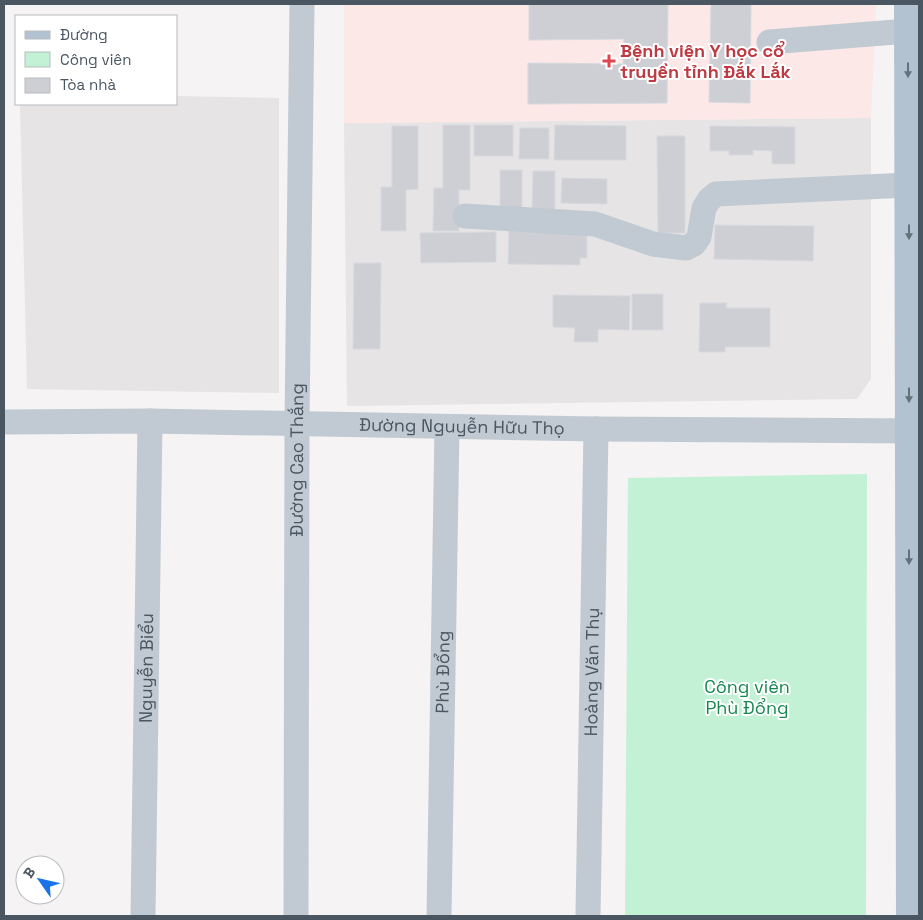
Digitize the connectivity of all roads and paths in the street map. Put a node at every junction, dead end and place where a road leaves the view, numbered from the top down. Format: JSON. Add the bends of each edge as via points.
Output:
{"nodes":[{"id":1,"x":302,"y":4,"type":"edge"},
{"id":2,"x":908,"y":4,"type":"edge"},
{"id":3,"x":908,"y":31,"type":"junction"},
{"id":4,"x":768,"y":42,"type":"dead end"},
{"id":5,"x":909,"y":185,"type":"junction"},
{"id":6,"x":465,"y":216,"type":"dead end"},
{"id":7,"x":150,"y":421,"type":"junction"},
{"id":8,"x":4,"y":422,"type":"edge"},
{"id":9,"x":297,"y":423,"type":"junction"},
{"id":10,"x":447,"y":427,"type":"junction"},
{"id":11,"x":596,"y":430,"type":"junction"},
{"id":12,"x":914,"y":431,"type":"edge"},
{"id":13,"x":143,"y":916,"type":"edge"},
{"id":14,"x":296,"y":916,"type":"edge"},
{"id":15,"x":439,"y":916,"type":"edge"},
{"id":16,"x":588,"y":916,"type":"edge"},
{"id":17,"x":910,"y":916,"type":"edge"}],
"edges":[{"from":1,"to":9,"type":"street","name":"Đường Cao Thắng"},
{"from":2,"to":3,"type":"main road"},
{"from":3,"to":4,"type":"street"},
{"from":3,"to":5,"type":"main road","one_way":true},
{"from":5,"to":6,"type":"street","via":[[716,194],[704,208],[699,237],[686,248],[654,244],[595,224]]},
{"from":5,"to":12,"type":"main road","one_way":true},
{"from":7,"to":8,"type":"street","name":"Đường Nguyễn Hữu Thọ"},
{"from":7,"to":9,"type":"street","name":"Đường Nguyễn Hữu Thọ"},
{"from":7,"to":13,"type":"street","name":"Nguyễn Biểu"},
{"from":9,"to":10,"type":"street","name":"Đường Nguyễn Hữu Thọ"},
{"from":9,"to":14,"type":"street","name":"Đường Cao Thắng"},
{"from":10,"to":11,"type":"street","name":"Đường Nguyễn Hữu Thọ"},
{"from":10,"to":15,"type":"street","name":"Phù Đổng"},
{"from":11,"to":12,"type":"street","name":"Đường Nguyễn Hữu Thọ"},
{"from":11,"to":16,"type":"street","name":"Hoàng Văn Thụ"},
{"from":12,"to":17,"type":"main road","one_way":true}]}
